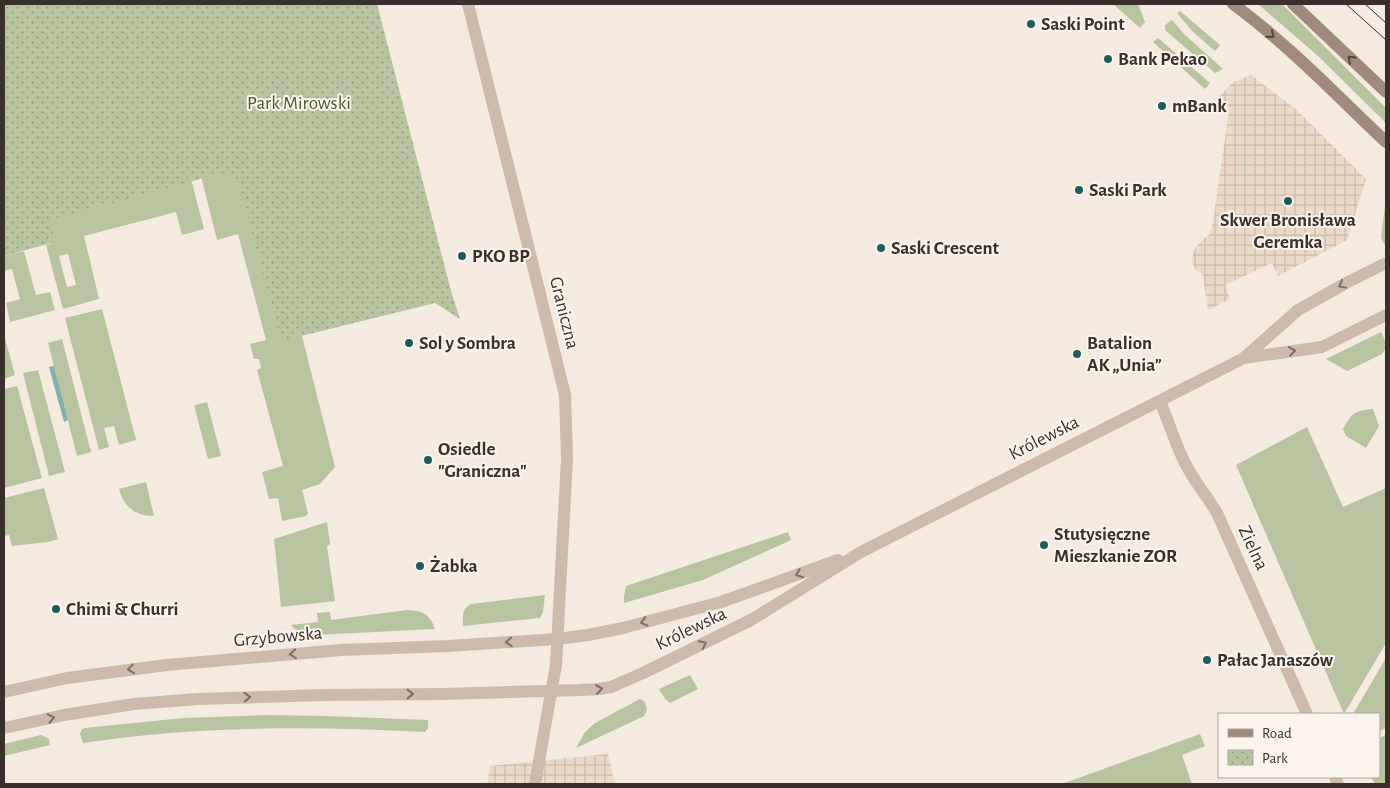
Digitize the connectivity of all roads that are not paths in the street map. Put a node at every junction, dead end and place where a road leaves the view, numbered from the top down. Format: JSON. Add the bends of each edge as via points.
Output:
{"nodes":[{"id":1,"x":468,"y":4,"type":"edge"},
{"id":2,"x":1234,"y":4,"type":"edge"},
{"id":3,"x":1293,"y":4,"type":"edge"},
{"id":4,"x":1386,"y":92,"type":"edge"},
{"id":5,"x":1386,"y":142,"type":"edge"},
{"id":6,"x":1386,"y":263,"type":"edge"},
{"id":7,"x":1386,"y":315,"type":"edge"},
{"id":8,"x":1244,"y":358,"type":"junction"},
{"id":9,"x":1160,"y":401,"type":"junction"},
{"id":10,"x":861,"y":552,"type":"junction"},
{"id":11,"x":558,"y":639,"type":"junction"},
{"id":12,"x":552,"y":691,"type":"junction"},
{"id":13,"x":4,"y":692,"type":"edge"},
{"id":14,"x":1307,"y":713,"type":"edge"},
{"id":15,"x":4,"y":728,"type":"edge"},
{"id":16,"x":535,"y":784,"type":"edge"}],
"edges":[{"from":1,"to":11,"type":"street","name":"Graniczna","via":[[565,395],[567,458]]},
{"from":2,"to":5,"type":"main road","one_way":true,"via":[[1314,73]]},
{"from":4,"to":3,"type":"main road","one_way":true},
{"from":6,"to":8,"type":"street","name":"Królewska","one_way":true,"via":[[1298,310]]},
{"from":8,"to":7,"type":"street","name":"Królewska","one_way":true,"via":[[1322,347]]},
{"from":8,"to":9,"type":"street","name":"Królewska"},
{"from":9,"to":10,"type":"street","name":"Królewska"},
{"from":9,"to":14,"type":"street","name":"Zielna","via":[[1194,479],[1217,513]]},
{"from":10,"to":11,"type":"street","name":"Królewska","one_way":true,"via":[[721,602],[623,628]]},
{"from":12,"to":10,"type":"street","name":"Królewska","one_way":true,"via":[[599,690],[643,674],[751,620]]},
{"from":11,"to":12,"type":"street","name":"Graniczna"},
{"from":11,"to":13,"type":"street","name":"Grzybowska","one_way":true,"via":[[341,650],[150,667],[67,678]]},
{"from":15,"to":12,"type":"street","one_way":true,"via":[[134,704],[198,699]]},
{"from":12,"to":16,"type":"street","name":"Graniczna"}]}
